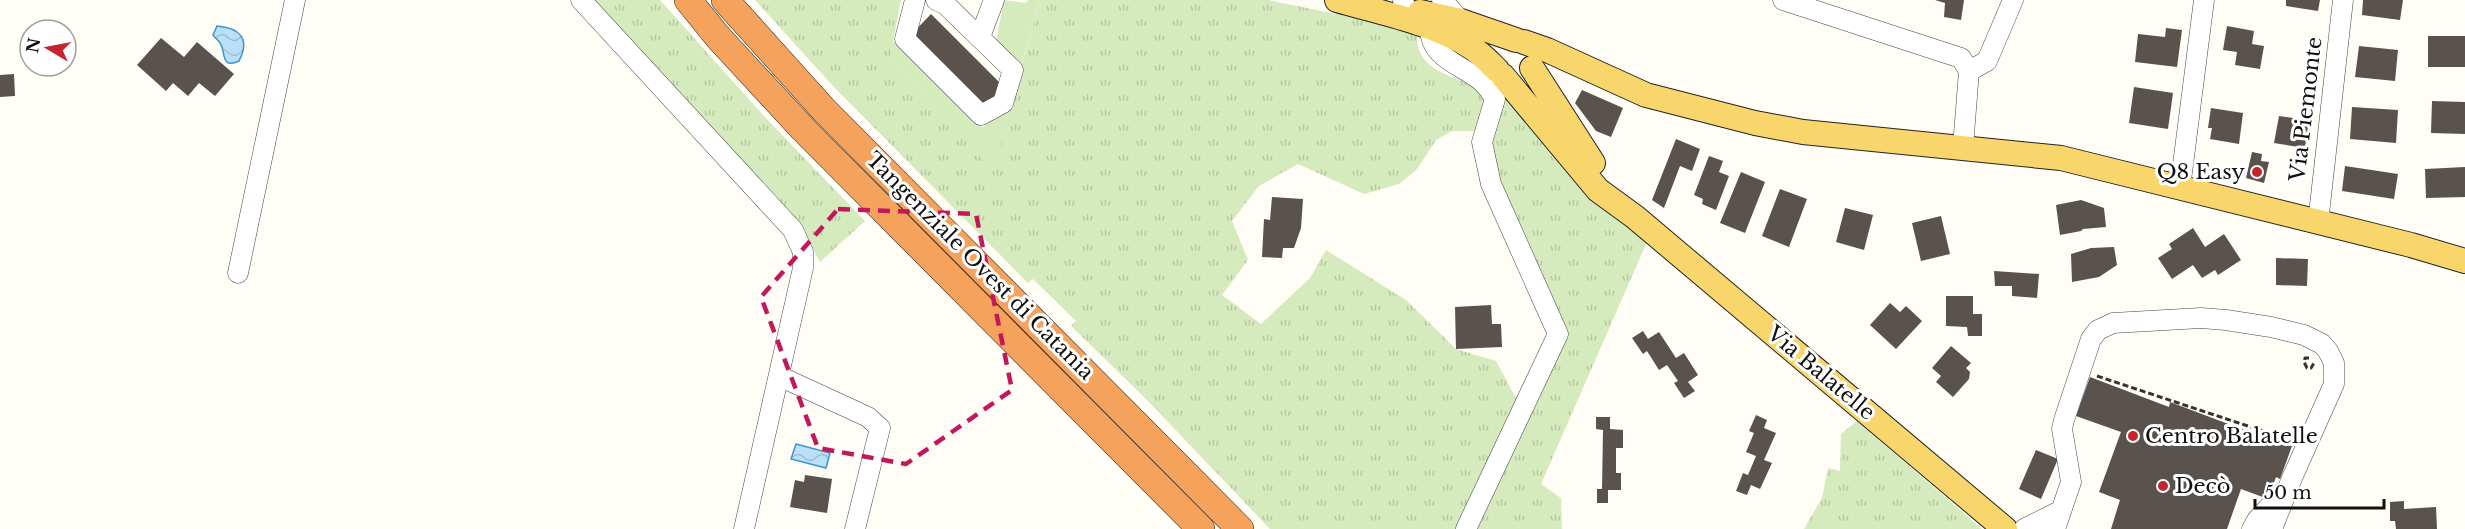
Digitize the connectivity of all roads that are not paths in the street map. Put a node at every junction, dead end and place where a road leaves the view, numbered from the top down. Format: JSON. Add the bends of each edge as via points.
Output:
{"nodes":[{"id":1,"x":295,"y":0,"type":"edge"},
{"id":2,"x":687,"y":0,"type":"edge"},
{"id":3,"x":725,"y":0,"type":"edge"},
{"id":4,"x":915,"y":0,"type":"edge"},
{"id":5,"x":994,"y":0,"type":"edge"},
{"id":6,"x":1336,"y":0,"type":"edge"},
{"id":7,"x":1442,"y":0,"type":"edge"},
{"id":8,"x":2013,"y":0,"type":"edge"},
{"id":9,"x":2204,"y":0,"type":"edge"},
{"id":10,"x":2343,"y":0,"type":"edge"},
{"id":11,"x":582,"y":1,"type":"edge"},
{"id":12,"x":941,"y":1,"type":"edge"},
{"id":13,"x":1788,"y":1,"type":"edge"},
{"id":14,"x":1396,"y":9,"type":"edge"},
{"id":15,"x":1461,"y":21,"type":"junction"},
{"id":16,"x":980,"y":37,"type":"junction"},
{"id":17,"x":1520,"y":41,"type":"junction"},
{"id":18,"x":1532,"y":68,"type":"junction"},
{"id":19,"x":1969,"y":71,"type":"junction"},
{"id":20,"x":1500,"y":73,"type":"junction"},
{"id":21,"x":1566,"y":74,"type":"junction"},
{"id":22,"x":1624,"y":86,"type":"junction"},
{"id":23,"x":1551,"y":97,"type":"junction"},
{"id":24,"x":1963,"y":147,"type":"junction"},
{"id":25,"x":2180,"y":188,"type":"junction"},
{"id":26,"x":1635,"y":217,"type":"junction"},
{"id":27,"x":2318,"y":223,"type":"junction"},
{"id":28,"x":2465,"y":261,"type":"edge"},
{"id":29,"x":238,"y":273,"type":"dead end"},
{"id":30,"x":779,"y":376,"type":"junction"},
{"id":31,"x":2292,"y":478,"type":"junction"},
{"id":32,"x":2057,"y":520,"type":"edge"},
{"id":33,"x":744,"y":529,"type":"edge"},
{"id":34,"x":855,"y":529,"type":"edge"},
{"id":35,"x":1201,"y":529,"type":"edge"},
{"id":36,"x":1240,"y":529,"type":"edge"},
{"id":37,"x":1466,"y":529,"type":"edge"},
{"id":38,"x":2005,"y":529,"type":"edge"},
{"id":39,"x":2024,"y":529,"type":"edge"},
{"id":40,"x":2252,"y":529,"type":"edge"},
{"id":41,"x":2272,"y":529,"type":"edge"}],
"edges":[{"from":1,"to":29,"type":"street"},
{"from":2,"to":35,"type":"highway","name":"Tangenziale Ovest di Catania","via":[[803,129]]},
{"from":3,"to":36,"type":"highway","name":"Tangenziale Ovest di Catania","via":[[825,111]]},
{"from":4,"to":16,"type":"street","via":[[905,39],[981,115],[1003,103],[1013,70]]},
{"from":5,"to":16,"type":"street"},
{"from":6,"to":14,"type":"main road"},
{"from":7,"to":15,"type":"street"},
{"from":8,"to":19,"type":"street","via":[[1987,61]]},
{"from":9,"to":25,"type":"street"},
{"from":10,"to":27,"type":"street","name":"Via Piemonte"},
{"from":11,"to":30,"type":"street","via":[[794,230],[803,268]]},
{"from":12,"to":16,"type":"street"},
{"from":13,"to":19,"type":"street","via":[[1961,58]]},
{"from":14,"to":15,"type":"main road"},
{"from":14,"to":20,"type":"main road","via":[[1469,45]]},
{"from":14,"to":37,"type":"street","via":[[1430,39],[1439,54],[1480,80],[1495,99],[1482,142],[1491,184],[1558,334]]},
{"from":15,"to":17,"type":"main road"},
{"from":17,"to":18,"type":"main road","via":[[1533,52]]},
{"from":17,"to":20,"type":"main road","via":[[1507,41],[1497,49],[1494,57]]},
{"from":17,"to":22,"type":"main road"},
{"from":18,"to":20,"type":"main road","via":[[1514,79]]},
{"from":18,"to":21,"type":"main road"},
{"from":18,"to":23,"type":"main road"},
{"from":19,"to":24,"type":"street"},
{"from":20,"to":26,"type":"main road","via":[[1598,190]]},
{"from":21,"to":22,"type":"main road"},
{"from":21,"to":23,"type":"main road","via":[[1553,85]]},
{"from":22,"to":24,"type":"main road","via":[[1671,102],[1803,132]]},
{"from":23,"to":26,"type":"main road","via":[[1599,173]]},
{"from":24,"to":25,"type":"main road","via":[[2061,158]]},
{"from":25,"to":27,"type":"main road"},
{"from":26,"to":38,"type":"main road","name":"Via Balatelle"},
{"from":27,"to":28,"type":"main road"},
{"from":30,"to":33,"type":"street"},
{"from":30,"to":34,"type":"street","via":[[868,417],[880,428]]},
{"from":31,"to":32,"type":"street","via":[[2334,384],[2334,363],[2322,344],[2290,331],[2226,320],[2113,323],[2098,330],[2091,339],[2064,420],[2062,429],[2072,482]]},
{"from":31,"to":40,"type":"street"},
{"from":31,"to":41,"type":"street"},
{"from":32,"to":39,"type":"street"}]}
